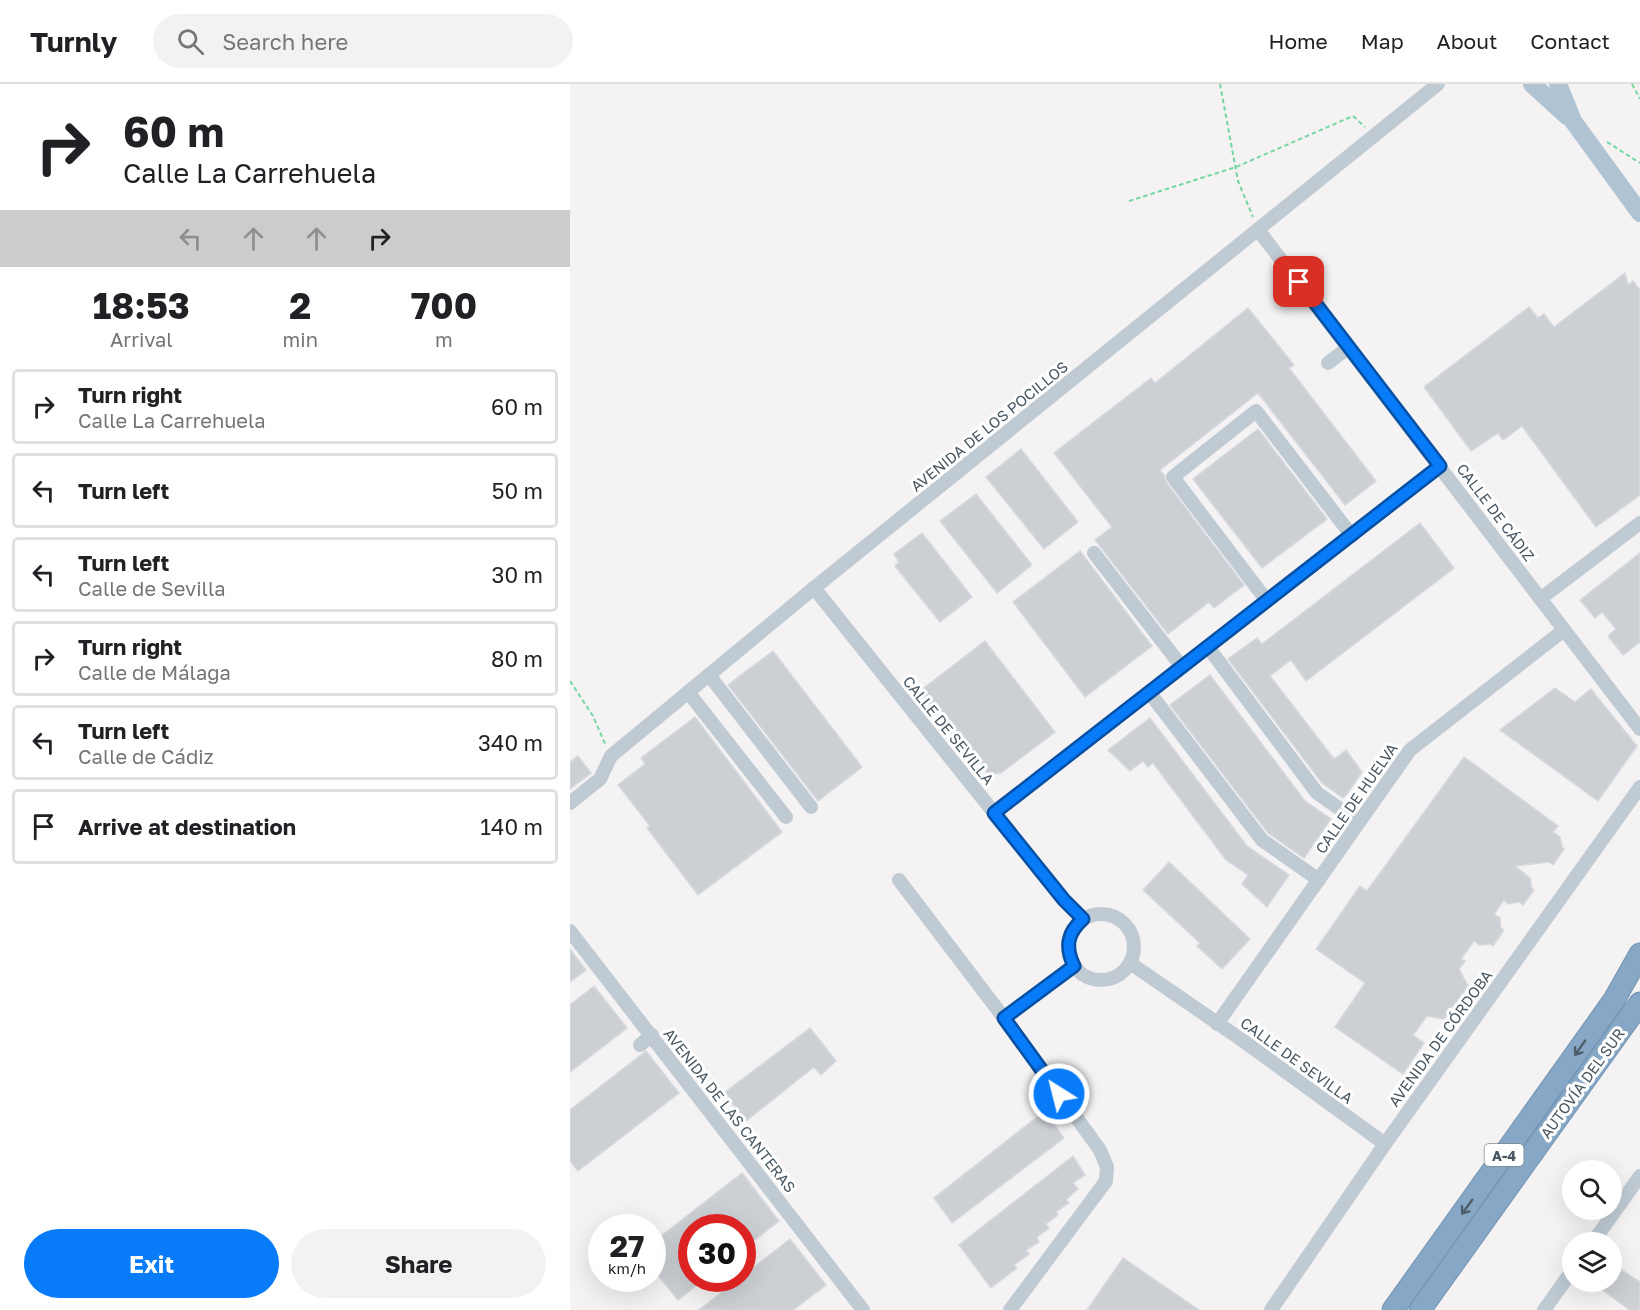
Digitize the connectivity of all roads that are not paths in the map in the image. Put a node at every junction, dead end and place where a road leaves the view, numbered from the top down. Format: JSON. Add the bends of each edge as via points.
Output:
{"nodes":[{"id":1,"x":1438,"y":84,"type":"edge"},
{"id":2,"x":1532,"y":84,"type":"edge"},
{"id":3,"x":1558,"y":84,"type":"edge"},
{"id":4,"x":1573,"y":121,"type":"junction"},
{"id":5,"x":1640,"y":213,"type":"edge"},
{"id":6,"x":1259,"y":231,"type":"junction"},
{"id":7,"x":1349,"y":347,"type":"junction"},
{"id":8,"x":1328,"y":363,"type":"dead end"},
{"id":9,"x":1440,"y":466,"type":"junction"},
{"id":10,"x":1640,"y":523,"type":"edge"},
{"id":11,"x":1352,"y":536,"type":"junction"},
{"id":12,"x":1094,"y":553,"type":"dead end"},
{"id":13,"x":814,"y":588,"type":"junction"},
{"id":14,"x":1540,"y":599,"type":"junction"},
{"id":15,"x":1267,"y":601,"type":"junction"},
{"id":16,"x":1564,"y":630,"type":"junction"},
{"id":17,"x":1208,"y":646,"type":"junction"},
{"id":18,"x":1182,"y":667,"type":"junction"},
{"id":19,"x":709,"y":675,"type":"junction"},
{"id":20,"x":688,"y":692,"type":"junction"},
{"id":21,"x":1149,"y":692,"type":"junction"},
{"id":22,"x":1640,"y":729,"type":"edge"},
{"id":23,"x":1640,"y":787,"type":"edge"},
{"id":24,"x":570,"y":803,"type":"edge"},
{"id":25,"x":811,"y":807,"type":"dead end"},
{"id":26,"x":994,"y":813,"type":"junction"},
{"id":27,"x":786,"y":817,"type":"dead end"},
{"id":28,"x":1359,"y":822,"type":"junction"},
{"id":29,"x":899,"y":880,"type":"dead end"},
{"id":30,"x":1319,"y":880,"type":"junction"},
{"id":31,"x":1083,"y":919,"type":"junction"},
{"id":32,"x":570,"y":931,"type":"edge"},
{"id":33,"x":1640,"y":954,"type":"edge"},
{"id":34,"x":1130,"y":963,"type":"junction"},
{"id":35,"x":1640,"y":964,"type":"edge"},
{"id":36,"x":1074,"y":966,"type":"junction"},
{"id":37,"x":1614,"y":1000,"type":"junction"},
{"id":38,"x":1640,"y":1003,"type":"edge"},
{"id":39,"x":1004,"y":1018,"type":"junction"},
{"id":40,"x":1217,"y":1024,"type":"junction"},
{"id":41,"x":1640,"y":1024,"type":"edge"},
{"id":42,"x":652,"y":1035,"type":"junction"},
{"id":43,"x":640,"y":1045,"type":"dead end"},
{"id":44,"x":1384,"y":1144,"type":"junction"},
{"id":45,"x":1640,"y":1176,"type":"edge"},
{"id":46,"x":1484,"y":1221,"type":"junction"},
{"id":47,"x":1600,"y":1232,"type":"edge"},
{"id":48,"x":1562,"y":1285,"type":"edge"},
{"id":49,"x":863,"y":1310,"type":"edge"},
{"id":50,"x":1010,"y":1310,"type":"edge"},
{"id":51,"x":1271,"y":1310,"type":"edge"},
{"id":52,"x":1393,"y":1310,"type":"edge"},
{"id":53,"x":1420,"y":1310,"type":"edge"},
{"id":54,"x":1544,"y":1310,"type":"edge"}],
"edges":[{"from":1,"to":6,"type":"street","name":"AVENIDA DE LOS POCILLOS"},
{"from":2,"to":4,"type":"main road"},
{"from":3,"to":4,"type":"main road"},
{"from":4,"to":5,"type":"main road"},
{"from":6,"to":7,"type":"street","name":"CALLE DE CÁDIZ"},
{"from":6,"to":13,"type":"street","name":"AVENIDA DE LOS POCILLOS"},
{"from":7,"to":8,"type":"street"},
{"from":7,"to":9,"type":"street","name":"CALLE DE CÁDIZ"},
{"from":9,"to":11,"type":"street"},
{"from":9,"to":14,"type":"street","name":"CALLE DE CÁDIZ"},
{"from":10,"to":14,"type":"street"},
{"from":11,"to":15,"type":"street"},
{"from":11,"to":15,"type":"street","via":[[1256,411],[1173,477]]},
{"from":12,"to":18,"type":"street"},
{"from":13,"to":19,"type":"street","name":"AVENIDA DE LOS POCILLOS"},
{"from":13,"to":26,"type":"street","name":"CALLE DE SEVILLA"},
{"from":14,"to":16,"type":"street","name":"CALLE DE CÁDIZ"},
{"from":15,"to":17,"type":"street"},
{"from":16,"to":22,"type":"street","name":"CALLE DE CÁDIZ"},
{"from":16,"to":28,"type":"street","name":"CALLE DE HUELVA","via":[[1410,750]]},
{"from":17,"to":18,"type":"street"},
{"from":17,"to":28,"type":"street","via":[[1317,793]]},
{"from":18,"to":21,"type":"street"},
{"from":19,"to":20,"type":"street","name":"AVENIDA DE LOS POCILLOS"},
{"from":19,"to":25,"type":"street"},
{"from":20,"to":24,"type":"street","name":"AVENIDA DE LOS POCILLOS","via":[[611,756],[600,779]]},
{"from":20,"to":27,"type":"street"},
{"from":21,"to":26,"type":"street"},
{"from":21,"to":30,"type":"street","via":[[1262,840]]},
{"from":23,"to":44,"type":"street","name":"AVENIDA DE CÓRDOBA"},
{"from":26,"to":31,"type":"street","name":"CALLE DE SEVILLA"},
{"from":28,"to":30,"type":"street","name":"CALLE DE HUELVA"},
{"from":29,"to":39,"type":"street"},
{"from":30,"to":40,"type":"street","name":"CALLE DE HUELVA"},
{"from":31,"to":34,"type":"street","via":[[1104,914],[1124,923],[1134,942]]},
{"from":31,"to":36,"type":"street","via":[[1075,926],[1068,944]]},
{"from":32,"to":42,"type":"street","name":"AVENIDA DE LAS CANTERAS"},
{"from":33,"to":37,"type":"highway"},
{"from":34,"to":36,"type":"street","via":[[1106,980],[1087,977]]},
{"from":34,"to":40,"type":"street","name":"CALLE DE SEVILLA"},
{"from":35,"to":37,"type":"highway","number":"A-4"},
{"from":36,"to":39,"type":"street"},
{"from":37,"to":52,"type":"highway","number":"A-4","one_way":true},
{"from":38,"to":46,"type":"highway","name":"AUTOVÍA DEL SUR","number":"A-4"},
{"from":39,"to":50,"type":"street","via":[[1100,1150],[1107,1167],[1106,1181]]},
{"from":40,"to":44,"type":"street","name":"CALLE DE SEVILLA"},
{"from":41,"to":46,"type":"highway","via":[[1530,1178]]},
{"from":42,"to":43,"type":"street"},
{"from":42,"to":49,"type":"street","name":"AVENIDA DE LAS CANTERAS"},
{"from":44,"to":51,"type":"street","name":"AVENIDA DE CÓRDOBA"},
{"from":45,"to":47,"type":"street"},
{"from":46,"to":53,"type":"highway","name":"AUTOVÍA DEL SUR","number":"A-4"},
{"from":48,"to":54,"type":"street"}]}
